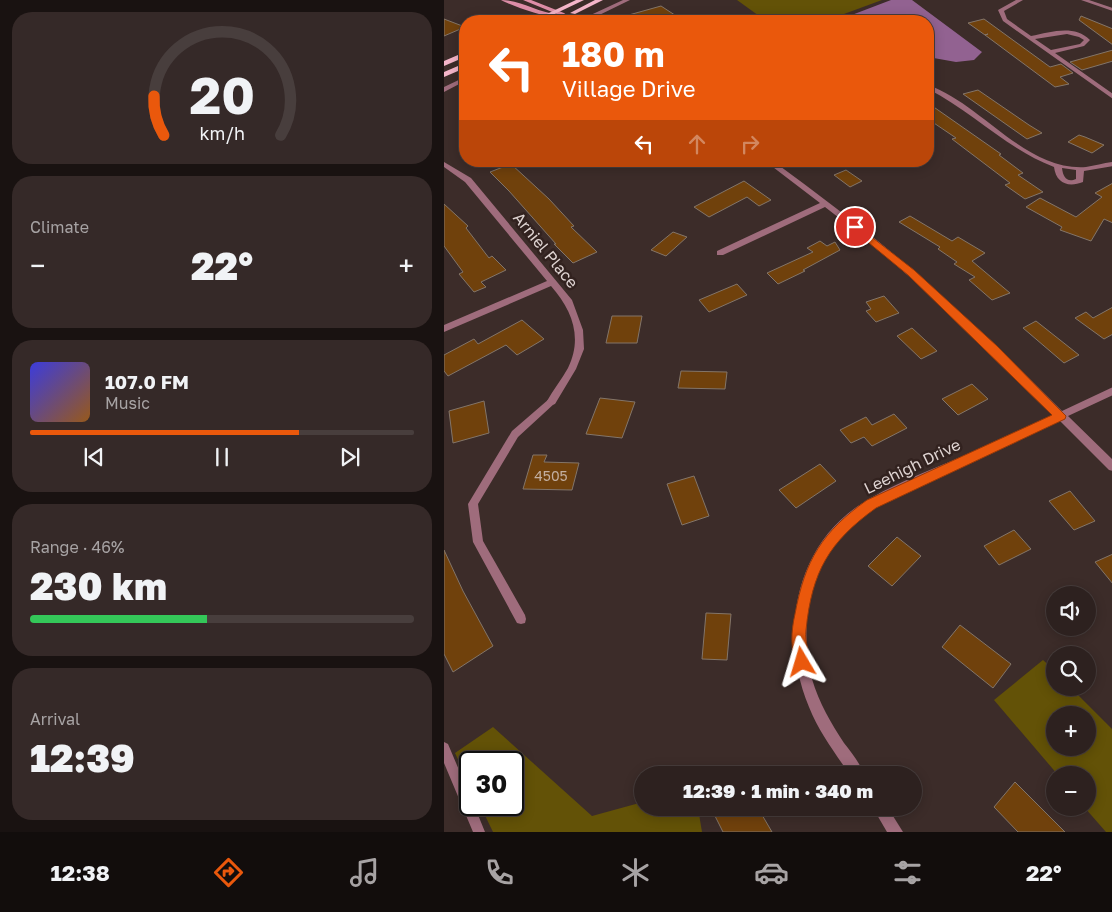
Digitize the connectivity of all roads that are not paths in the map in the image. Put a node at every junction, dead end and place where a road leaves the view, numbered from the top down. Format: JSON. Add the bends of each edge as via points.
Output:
{"nodes":[{"id":1,"x":504,"y":0,"type":"edge"},
{"id":2,"x":526,"y":0,"type":"edge"},
{"id":3,"x":581,"y":0,"type":"edge"},
{"id":4,"x":600,"y":0,"type":"edge"},
{"id":5,"x":627,"y":0,"type":"edge"},
{"id":6,"x":1003,"y":0,"type":"edge"},
{"id":7,"x":1020,"y":0,"type":"edge"},
{"id":8,"x":1084,"y":0,"type":"edge"},
{"id":9,"x":1000,"y":10,"type":"junction"},
{"id":10,"x":1112,"y":10,"type":"edge"},
{"id":11,"x":557,"y":11,"type":"junction"},
{"id":12,"x":548,"y":15,"type":"joint"},
{"id":13,"x":563,"y":15,"type":"edge"},
{"id":14,"x":567,"y":15,"type":"edge"},
{"id":15,"x":595,"y":15,"type":"edge"},
{"id":16,"x":1030,"y":38,"type":"junction"},
{"id":17,"x":1049,"y":52,"type":"junction"},
{"id":18,"x":459,"y":57,"type":"edge"},
{"id":19,"x":444,"y":64,"type":"edge"},
{"id":20,"x":459,"y":68,"type":"edge"},
{"id":21,"x":444,"y":75,"type":"edge"},
{"id":22,"x":459,"y":83,"type":"edge"},
{"id":23,"x":444,"y":90,"type":"edge"},
{"id":24,"x":934,"y":91,"type":"edge"},
{"id":25,"x":1112,"y":97,"type":"edge"},
{"id":26,"x":444,"y":164,"type":"edge"},
{"id":27,"x":1112,"y":164,"type":"edge"},
{"id":28,"x":1058,"y":166,"type":"junction"},
{"id":29,"x":776,"y":167,"type":"edge"},
{"id":30,"x":1080,"y":169,"type":"junction"},
{"id":31,"x":826,"y":204,"type":"junction"},
{"id":32,"x":720,"y":252,"type":"dead end"},
{"id":33,"x":552,"y":282,"type":"junction"},
{"id":34,"x":444,"y":329,"type":"edge"},
{"id":35,"x":1112,"y":390,"type":"edge"},
{"id":36,"x":552,"y":401,"type":"joint"},
{"id":37,"x":1061,"y":416,"type":"junction"},
{"id":38,"x":1112,"y":467,"type":"edge"},
{"id":39,"x":521,"y":619,"type":"dead end"},
{"id":40,"x":444,"y":748,"type":"edge"},
{"id":41,"x":852,"y":766,"type":"edge"},
{"id":42,"x":885,"y":816,"type":"edge"},
{"id":43,"x":479,"y":832,"type":"edge"},
{"id":44,"x":896,"y":832,"type":"edge"}],
"edges":[{"from":1,"to":12,"type":"main road"},
{"from":2,"to":11,"type":"main road"},
{"from":3,"to":11,"type":"main road"},
{"from":4,"to":14,"type":"main road"},
{"from":5,"to":15,"type":"street"},
{"from":6,"to":9,"type":"street"},
{"from":7,"to":9,"type":"street"},
{"from":8,"to":10,"type":"street"},
{"from":9,"to":16,"type":"street","via":[[1005,20]]},
{"from":11,"to":12,"type":"main road"},
{"from":11,"to":13,"type":"main road"},
{"from":16,"to":17,"type":"street"},
{"from":16,"to":17,"type":"street","via":[[1076,32],[1087,40],[1082,45]]},
{"from":17,"to":25,"type":"street"},
{"from":18,"to":19,"type":"main road"},
{"from":20,"to":21,"type":"main road"},
{"from":22,"to":23,"type":"street"},
{"from":24,"to":28,"type":"street","via":[[1023,152]]},
{"from":26,"to":33,"type":"street","name":"Arniel Place","via":[[468,180]]},
{"from":27,"to":30,"type":"street"},
{"from":28,"to":30,"type":"street"},
{"from":28,"to":30,"type":"street","via":[[1060,177],[1070,183],[1080,180]]},
{"from":29,"to":31,"type":"street"},
{"from":31,"to":32,"type":"street"},
{"from":31,"to":37,"type":"street","via":[[911,273]]},
{"from":33,"to":34,"type":"street"},
{"from":33,"to":36,"type":"street","name":"Arniel Place","via":[[568,300],[577,322],[580,349]]},
{"from":35,"to":37,"type":"street","name":"Leehigh Drive"},
{"from":36,"to":39,"type":"lane","via":[[515,434],[473,504],[478,542]]},
{"from":37,"to":38,"type":"street"},
{"from":37,"to":41,"type":"street","name":"Leehigh Drive","via":[[871,504],[847,522],[818,557],[801,608],[798,632],[802,662],[814,705]]},
{"from":40,"to":43,"type":"lane"},
{"from":42,"to":44,"type":"street"}]}
